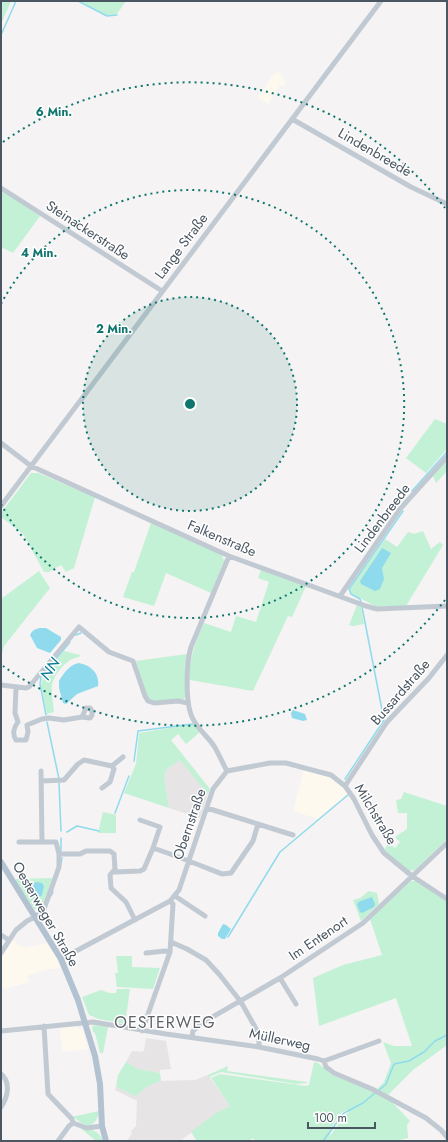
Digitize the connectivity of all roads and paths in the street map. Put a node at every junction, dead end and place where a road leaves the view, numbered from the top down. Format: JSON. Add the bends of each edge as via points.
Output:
{"nodes":[{"id":1,"x":381,"y":1,"type":"edge"},
{"id":2,"x":292,"y":119,"type":"junction"},
{"id":3,"x":1,"y":188,"type":"edge"},
{"id":4,"x":447,"y":204,"type":"edge"},
{"id":5,"x":162,"y":291,"type":"junction"},
{"id":6,"x":1,"y":443,"type":"edge"},
{"id":7,"x":447,"y":457,"type":"edge"},
{"id":8,"x":31,"y":466,"type":"junction"},
{"id":9,"x":1,"y":506,"type":"edge"},
{"id":10,"x":229,"y":556,"type":"junction"},
{"id":11,"x":340,"y":596,"type":"junction"},
{"id":12,"x":447,"y":606,"type":"edge"},
{"id":13,"x":447,"y":654,"type":"edge"},
{"id":14,"x":1,"y":685,"type":"edge"},
{"id":15,"x":16,"y":687,"type":"junction"},
{"id":16,"x":188,"y":703,"type":"junction"},
{"id":17,"x":82,"y":717,"type":"dead end"},
{"id":18,"x":18,"y":722,"type":"junction"},
{"id":19,"x":27,"y":725,"type":"junction"},
{"id":20,"x":123,"y":757,"type":"dead end"},
{"id":21,"x":112,"y":766,"type":"junction"},
{"id":22,"x":227,"y":770,"type":"junction"},
{"id":23,"x":41,"y":771,"type":"dead end"},
{"id":24,"x":41,"y":781,"type":"junction"},
{"id":25,"x":344,"y":786,"type":"junction"},
{"id":26,"x":102,"y":788,"type":"dead end"},
{"id":27,"x":207,"y":808,"type":"junction"},
{"id":28,"x":140,"y":820,"type":"dead end"},
{"id":29,"x":258,"y":824,"type":"junction"},
{"id":30,"x":293,"y":835,"type":"dead end"},
{"id":31,"x":19,"y":842,"type":"dead end"},
{"id":32,"x":42,"y":842,"type":"junction"},
{"id":33,"x":447,"y":842,"type":"edge"},
{"id":34,"x":153,"y":848,"type":"junction"},
{"id":35,"x":59,"y":854,"type":"junction"},
{"id":36,"x":188,"y":861,"type":"junction"},
{"id":37,"x":1,"y":862,"type":"edge"},
{"id":38,"x":114,"y":872,"type":"junction"},
{"id":39,"x":412,"y":876,"type":"junction"},
{"id":40,"x":175,"y":896,"type":"junction"},
{"id":41,"x":447,"y":899,"type":"edge"},
{"id":42,"x":170,"y":900,"type":"junction"},
{"id":43,"x":205,"y":916,"type":"dead end"},
{"id":44,"x":35,"y":917,"type":"junction"},
{"id":45,"x":135,"y":920,"type":"junction"},
{"id":46,"x":1,"y":935,"type":"edge"},
{"id":47,"x":9,"y":940,"type":"junction"},
{"id":48,"x":171,"y":942,"type":"junction"},
{"id":49,"x":170,"y":952,"type":"junction"},
{"id":50,"x":1,"y":953,"type":"edge"},
{"id":51,"x":146,"y":953,"type":"dead end"},
{"id":52,"x":62,"y":959,"type":"junction"},
{"id":53,"x":280,"y":978,"type":"junction"},
{"id":54,"x":241,"y":1002,"type":"junction"},
{"id":55,"x":296,"y":1004,"type":"dead end"},
{"id":56,"x":85,"y":1022,"type":"junction"},
{"id":57,"x":44,"y":1026,"type":"junction"},
{"id":58,"x":1,"y":1030,"type":"edge"},
{"id":59,"x":142,"y":1031,"type":"junction"},
{"id":60,"x":192,"y":1037,"type":"junction"},
{"id":61,"x":379,"y":1041,"type":"dead end"},
{"id":62,"x":259,"y":1046,"type":"junction"},
{"id":63,"x":324,"y":1061,"type":"junction"},
{"id":64,"x":1,"y":1074,"type":"edge"},
{"id":65,"x":1,"y":1106,"type":"edge"},
{"id":66,"x":73,"y":1123,"type":"junction"},
{"id":67,"x":102,"y":1126,"type":"junction"},
{"id":68,"x":447,"y":1138,"type":"edge"},
{"id":69,"x":58,"y":1141,"type":"edge"},
{"id":70,"x":106,"y":1141,"type":"edge"}],
"edges":[{"from":1,"to":2,"type":"street","name":"Lange Straße"},
{"from":2,"to":4,"type":"street","name":"Lindenbreede","via":[[411,187]]},
{"from":2,"to":5,"type":"street","name":"Lange Straße"},
{"from":3,"to":5,"type":"street","name":"Steinackerstraße"},
{"from":5,"to":8,"type":"street","name":"Lange Straße"},
{"from":6,"to":8,"type":"street","name":"Falkenstraße"},
{"from":7,"to":11,"type":"street","name":"Lindenbreede","via":[[400,508]]},
{"from":8,"to":9,"type":"street","name":"Lange Straße"},
{"from":8,"to":10,"type":"street","name":"Falkenstraße"},
{"from":10,"to":11,"type":"street","name":"Falkenstraße"},
{"from":10,"to":16,"type":"street","via":[[188,657]]},
{"from":11,"to":12,"type":"street","name":"Falkenstraße","via":[[377,609]]},
{"from":13,"to":25,"type":"street","name":"Bussardstraße","via":[[429,678],[387,722]]},
{"from":14,"to":15,"type":"street"},
{"from":15,"to":16,"type":"street","via":[[26,688],[32,684],[78,627],[109,652],[133,661],[148,701]]},
{"from":15,"to":18,"type":"street","via":[[15,713]]},
{"from":16,"to":22,"type":"street","via":[[194,721],[214,745]]},
{"from":17,"to":19,"type":"street","via":[[64,720],[42,719]]},
{"from":18,"to":19,"type":"street"},
{"from":18,"to":19,"type":"street","via":[[14,730],[16,740],[26,740]]},
{"from":20,"to":21,"type":"street"},
{"from":21,"to":24,"type":"street","via":[[84,760],[64,780]]},
{"from":21,"to":26,"type":"street","via":[[114,769],[110,782]]},
{"from":22,"to":25,"type":"street","name":"Milchstraße","via":[[286,763],[331,775]]},
{"from":22,"to":27,"type":"street","name":"Obernstraße","via":[[213,789]]},
{"from":23,"to":24,"type":"street"},
{"from":24,"to":32,"type":"street"},
{"from":25,"to":39,"type":"street","name":"Milchstraße","via":[[384,852]]},
{"from":27,"to":29,"type":"street"},
{"from":27,"to":36,"type":"street","name":"Obernstraße"},
{"from":28,"to":34,"type":"street","via":[[160,827]]},
{"from":29,"to":30,"type":"street"},
{"from":29,"to":36,"type":"street","via":[[253,841],[231,873],[222,874]]},
{"from":31,"to":32,"type":"street"},
{"from":32,"to":35,"type":"street","via":[[56,842]]},
{"from":33,"to":39,"type":"street","name":"Im Entenort"},
{"from":34,"to":36,"type":"street"},
{"from":34,"to":38,"type":"street","via":[[144,869]]},
{"from":35,"to":38,"type":"street","via":[[110,851],[114,854]]},
{"from":35,"to":44,"type":"street","via":[[59,867],[48,900],[44,909]]},
{"from":36,"to":40,"type":"street","name":"Obernstraße"},
{"from":37,"to":44,"type":"main road","name":"Oesterweger Straße"},
{"from":38,"to":45,"type":"street","via":[[110,875],[111,888],[126,902]]},
{"from":39,"to":41,"type":"street","name":"Milchstraße"},
{"from":39,"to":53,"type":"street","name":"Im Entenort","via":[[363,923]]},
{"from":40,"to":42,"type":"street","name":"Obernstraße"},
{"from":40,"to":43,"type":"street"},
{"from":42,"to":45,"type":"street","name":"Obernstraße"},
{"from":42,"to":48,"type":"street","via":[[173,904]]},
{"from":44,"to":47,"type":"street","via":[[21,925]]},
{"from":44,"to":52,"type":"main road","name":"Oesterweger Straße"},
{"from":45,"to":52,"type":"street","name":"Obernstraße"},
{"from":46,"to":47,"type":"street"},
{"from":47,"to":50,"type":"street"},
{"from":48,"to":49,"type":"street"},
{"from":48,"to":54,"type":"street","via":[[206,960]]},
{"from":49,"to":51,"type":"street"},
{"from":49,"to":59,"type":"street"},
{"from":52,"to":56,"type":"main road","name":"Oesterweger Straße"},
{"from":53,"to":54,"type":"street","name":"Im Entenort"},
{"from":53,"to":55,"type":"street"},
{"from":54,"to":60,"type":"street","name":"Im Entenort","via":[[202,1023],[193,1032]]},
{"from":54,"to":62,"type":"street","via":[[259,1034]]},
{"from":56,"to":57,"type":"street","name":"Müllerweg"},
{"from":56,"to":59,"type":"street","name":"Müllerweg"},
{"from":56,"to":67,"type":"main road","name":"Oesterweger Straße","via":[[100,1084]]},
{"from":57,"to":58,"type":"street","name":"Müllerweg"},
{"from":57,"to":66,"type":"street","via":[[48,1094]]},
{"from":59,"to":60,"type":"street","name":"Müllerweg"},
{"from":60,"to":62,"type":"street","name":"Müllerweg"},
{"from":61,"to":63,"type":"street"},
{"from":62,"to":63,"type":"street","name":"Müllerweg"},
{"from":63,"to":68,"type":"street","name":"Müllerweg","via":[[326,1067],[334,1074],[374,1090],[426,1118]]},
{"from":64,"to":65,"type":"street","via":[[7,1086]]},
{"from":66,"to":67,"type":"street","via":[[87,1128]]},
{"from":66,"to":69,"type":"street"},
{"from":67,"to":70,"type":"main road","name":"Oesterweger Straße"}]}
